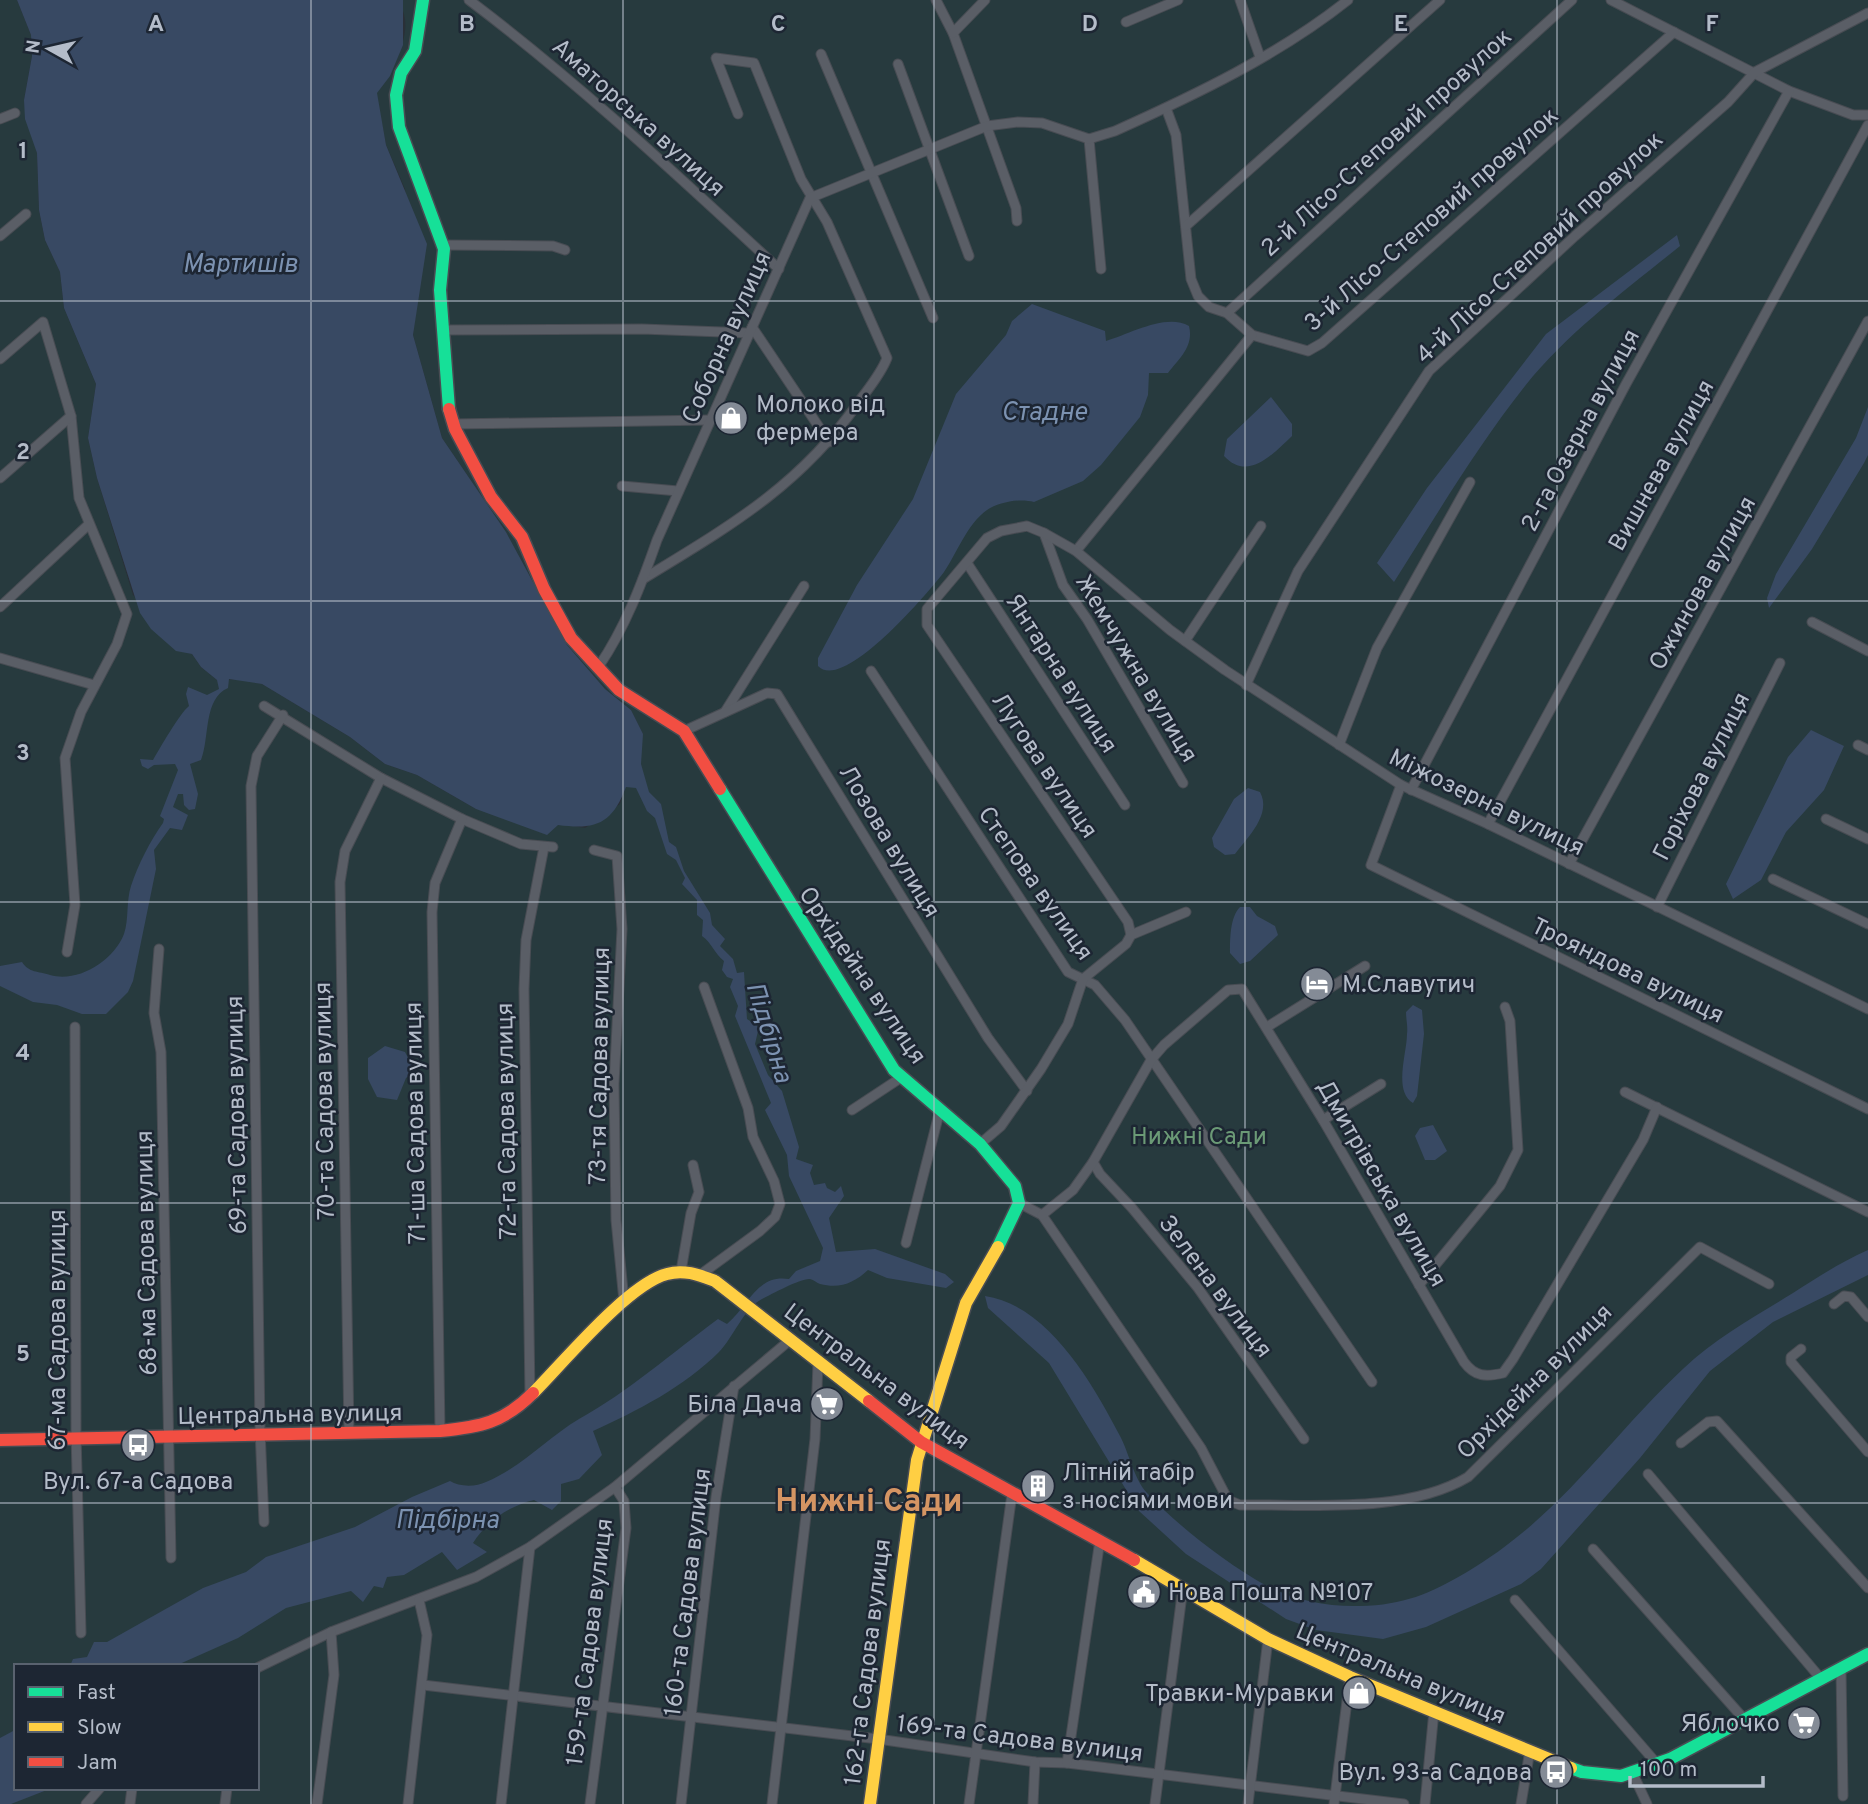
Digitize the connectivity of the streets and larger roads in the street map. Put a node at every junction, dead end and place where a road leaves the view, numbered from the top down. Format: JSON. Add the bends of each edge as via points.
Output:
{"nodes":[{"id":1,"x":423,"y":0,"type":"edge"},
{"id":2,"x":469,"y":0,"type":"edge"},
{"id":3,"x":936,"y":0,"type":"edge"},
{"id":4,"x":985,"y":0,"type":"edge"},
{"id":5,"x":1178,"y":0,"type":"edge"},
{"id":6,"x":1240,"y":0,"type":"edge"},
{"id":7,"x":1348,"y":0,"type":"edge"},
{"id":8,"x":1440,"y":0,"type":"edge"},
{"id":9,"x":1572,"y":0,"type":"edge"},
{"id":10,"x":1611,"y":0,"type":"edge"},
{"id":11,"x":1868,"y":13,"type":"edge"},
{"id":12,"x":1126,"y":22,"type":"dead end"},
{"id":13,"x":1674,"y":32,"type":"junction"},
{"id":14,"x":953,"y":33,"type":"junction"},
{"id":15,"x":821,"y":54,"type":"dead end"},
{"id":16,"x":1260,"y":57,"type":"junction"},
{"id":17,"x":898,"y":64,"type":"dead end"},
{"id":18,"x":1755,"y":72,"type":"junction"},
{"id":19,"x":1789,"y":91,"type":"junction"},
{"id":20,"x":1166,"y":108,"type":"junction"},
{"id":21,"x":15,"y":113,"type":"dead end"},
{"id":22,"x":738,"y":114,"type":"dead end"},
{"id":23,"x":1868,"y":115,"type":"edge"},
{"id":24,"x":0,"y":120,"type":"edge"},
{"id":25,"x":1868,"y":125,"type":"edge"},
{"id":26,"x":987,"y":126,"type":"junction"},
{"id":27,"x":1089,"y":139,"type":"junction"},
{"id":28,"x":929,"y":150,"type":"junction"},
{"id":29,"x":872,"y":173,"type":"junction"},
{"id":30,"x":810,"y":198,"type":"junction"},
{"id":31,"x":26,"y":214,"type":"dead end"},
{"id":32,"x":1017,"y":221,"type":"dead end"},
{"id":33,"x":1186,"y":226,"type":"junction"},
{"id":34,"x":0,"y":236,"type":"edge"},
{"id":35,"x":443,"y":245,"type":"junction"},
{"id":36,"x":565,"y":250,"type":"dead end"},
{"id":37,"x":969,"y":256,"type":"dead end"},
{"id":38,"x":779,"y":268,"type":"junction"},
{"id":39,"x":1101,"y":269,"type":"dead end"},
{"id":40,"x":1227,"y":313,"type":"junction"},
{"id":41,"x":933,"y":318,"type":"dead end"},
{"id":42,"x":1868,"y":321,"type":"edge"},
{"id":43,"x":444,"y":330,"type":"junction"},
{"id":44,"x":751,"y":330,"type":"junction"},
{"id":45,"x":1252,"y":335,"type":"junction"},
{"id":46,"x":0,"y":359,"type":"edge"},
{"id":47,"x":71,"y":416,"type":"junction"},
{"id":48,"x":710,"y":420,"type":"junction"},
{"id":49,"x":454,"y":424,"type":"junction"},
{"id":50,"x":829,"y":442,"type":"junction"},
{"id":51,"x":0,"y":478,"type":"edge"},
{"id":52,"x":1470,"y":482,"type":"dead end"},
{"id":53,"x":622,"y":486,"type":"dead end"},
{"id":54,"x":678,"y":491,"type":"junction"},
{"id":55,"x":88,"y":526,"type":"junction"},
{"id":56,"x":1261,"y":526,"type":"dead end"},
{"id":57,"x":1044,"y":533,"type":"junction"},
{"id":58,"x":1076,"y":551,"type":"junction"},
{"id":59,"x":967,"y":563,"type":"junction"},
{"id":60,"x":643,"y":579,"type":"junction"},
{"id":61,"x":804,"y":586,"type":"dead end"},
{"id":62,"x":0,"y":607,"type":"edge"},
{"id":63,"x":1812,"y":622,"type":"dead end"},
{"id":64,"x":1185,"y":641,"type":"junction"},
{"id":65,"x":1868,"y":651,"type":"edge"},
{"id":66,"x":0,"y":658,"type":"edge"},
{"id":67,"x":1780,"y":663,"type":"dead end"},
{"id":68,"x":599,"y":666,"type":"junction"},
{"id":69,"x":871,"y":671,"type":"dead end"},
{"id":70,"x":94,"y":685,"type":"junction"},
{"id":71,"x":1246,"y":685,"type":"junction"},
{"id":72,"x":264,"y":706,"type":"dead end"},
{"id":73,"x":724,"y":713,"type":"junction"},
{"id":74,"x":283,"y":715,"type":"junction"},
{"id":75,"x":684,"y":731,"type":"junction"},
{"id":76,"x":1339,"y":745,"type":"junction"},
{"id":77,"x":1858,"y":745,"type":"dead end"},
{"id":78,"x":1868,"y":750,"type":"edge"},
{"id":79,"x":382,"y":778,"type":"junction"},
{"id":80,"x":1183,"y":783,"type":"dead end"},
{"id":81,"x":1401,"y":785,"type":"junction"},
{"id":82,"x":1411,"y":790,"type":"junction"},
{"id":83,"x":1125,"y":805,"type":"dead end"},
{"id":84,"x":463,"y":819,"type":"junction"},
{"id":85,"x":1826,"y":819,"type":"dead end"},
{"id":86,"x":1488,"y":824,"type":"junction"},
{"id":87,"x":1868,"y":839,"type":"edge"},
{"id":88,"x":594,"y":850,"type":"dead end"},
{"id":89,"x":1569,"y":864,"type":"junction"},
{"id":90,"x":1773,"y":879,"type":"dead end"},
{"id":91,"x":1657,"y":907,"type":"junction"},
{"id":92,"x":1186,"y":912,"type":"dead end"},
{"id":93,"x":1868,"y":924,"type":"edge"},
{"id":94,"x":1131,"y":935,"type":"junction"},
{"id":95,"x":159,"y":949,"type":"dead end"},
{"id":96,"x":67,"y":952,"type":"dead end"},
{"id":97,"x":1365,"y":966,"type":"dead end"},
{"id":98,"x":1083,"y":979,"type":"junction"},
{"id":99,"x":704,"y":987,"type":"dead end"},
{"id":100,"x":1505,"y":1007,"type":"dead end"},
{"id":101,"x":1868,"y":1009,"type":"edge"},
{"id":102,"x":75,"y":1027,"type":"dead end"},
{"id":103,"x":1267,"y":1027,"type":"junction"},
{"id":104,"x":1151,"y":1060,"type":"junction"},
{"id":105,"x":902,"y":1077,"type":"junction"},
{"id":106,"x":1381,"y":1084,"type":"dead end"},
{"id":107,"x":1027,"y":1090,"type":"junction"},
{"id":108,"x":1625,"y":1092,"type":"dead end"},
{"id":109,"x":1657,"y":1107,"type":"junction"},
{"id":110,"x":1868,"y":1109,"type":"edge"},
{"id":111,"x":852,"y":1110,"type":"dead end"},
{"id":112,"x":940,"y":1110,"type":"junction"},
{"id":113,"x":1323,"y":1119,"type":"junction"},
{"id":114,"x":980,"y":1144,"type":"junction"},
{"id":115,"x":1093,"y":1162,"type":"junction"},
{"id":116,"x":693,"y":1165,"type":"dead end"},
{"id":117,"x":1020,"y":1203,"type":"junction"},
{"id":118,"x":1868,"y":1212,"type":"edge"},
{"id":119,"x":1042,"y":1216,"type":"junction"},
{"id":120,"x":906,"y":1243,"type":"dead end"},
{"id":121,"x":681,"y":1272,"type":"junction"},
{"id":122,"x":700,"y":1275,"type":"junction"},
{"id":123,"x":1769,"y":1284,"type":"dead end"},
{"id":124,"x":1419,"y":1285,"type":"junction"},
{"id":125,"x":624,"y":1301,"type":"junction"},
{"id":126,"x":1834,"y":1304,"type":"dead end"},
{"id":127,"x":1868,"y":1317,"type":"edge"},
{"id":128,"x":790,"y":1340,"type":"junction"},
{"id":129,"x":1801,"y":1349,"type":"dead end"},
{"id":130,"x":818,"y":1363,"type":"junction"},
{"id":131,"x":1372,"y":1382,"type":"dead end"},
{"id":132,"x":734,"y":1386,"type":"junction"},
{"id":133,"x":530,"y":1396,"type":"junction"},
{"id":134,"x":440,"y":1432,"type":"junction"},
{"id":135,"x":349,"y":1433,"type":"junction"},
{"id":136,"x":260,"y":1435,"type":"junction"},
{"id":137,"x":168,"y":1437,"type":"junction"},
{"id":138,"x":1304,"y":1438,"type":"dead end"},
{"id":139,"x":76,"y":1439,"type":"junction"},
{"id":140,"x":0,"y":1440,"type":"edge"},
{"id":141,"x":921,"y":1442,"type":"junction"},
{"id":142,"x":1681,"y":1443,"type":"dead end"},
{"id":143,"x":1868,"y":1452,"type":"edge"},
{"id":144,"x":1648,"y":1474,"type":"dead end"},
{"id":145,"x":615,"y":1487,"type":"junction"},
{"id":146,"x":1012,"y":1494,"type":"junction"},
{"id":147,"x":264,"y":1522,"type":"dead end"},
{"id":148,"x":1100,"y":1540,"type":"junction"},
{"id":149,"x":530,"y":1547,"type":"junction"},
{"id":150,"x":1593,"y":1549,"type":"dead end"},
{"id":151,"x":171,"y":1558,"type":"dead end"},
{"id":152,"x":1183,"y":1587,"type":"junction"},
{"id":153,"x":1868,"y":1588,"type":"edge"},
{"id":154,"x":419,"y":1600,"type":"junction"},
{"id":155,"x":1515,"y":1600,"type":"dead end"},
{"id":156,"x":331,"y":1632,"type":"junction"},
{"id":157,"x":81,"y":1633,"type":"dead end"},
{"id":158,"x":1268,"y":1639,"type":"junction"},
{"id":159,"x":1868,"y":1654,"type":"edge"},
{"id":160,"x":259,"y":1667,"type":"edge"},
{"id":161,"x":1840,"y":1669,"type":"junction"},
{"id":162,"x":1350,"y":1677,"type":"junction"},
{"id":163,"x":1822,"y":1680,"type":"junction"},
{"id":164,"x":423,"y":1685,"type":"junction"},
{"id":165,"x":515,"y":1697,"type":"junction"},
{"id":166,"x":601,"y":1706,"type":"junction"},
{"id":167,"x":1434,"y":1711,"type":"junction"},
{"id":168,"x":691,"y":1718,"type":"junction"},
{"id":169,"x":1744,"y":1719,"type":"junction"},
{"id":170,"x":781,"y":1728,"type":"junction"},
{"id":171,"x":878,"y":1740,"type":"junction"},
{"id":172,"x":1530,"y":1750,"type":"junction"},
{"id":173,"x":976,"y":1753,"type":"junction"},
{"id":174,"x":1035,"y":1762,"type":"junction"},
{"id":175,"x":1067,"y":1763,"type":"junction"},
{"id":176,"x":1658,"y":1765,"type":"junction"},
{"id":177,"x":1159,"y":1774,"type":"junction"},
{"id":178,"x":1633,"y":1774,"type":"junction"},
{"id":179,"x":1250,"y":1786,"type":"junction"},
{"id":180,"x":98,"y":1790,"type":"edge"},
{"id":181,"x":1843,"y":1797,"type":"dead end"},
{"id":182,"x":1334,"y":1800,"type":"edge"},
{"id":183,"x":86,"y":1804,"type":"edge"},
{"id":184,"x":317,"y":1804,"type":"edge"},
{"id":185,"x":408,"y":1804,"type":"edge"},
{"id":186,"x":501,"y":1804,"type":"edge"},
{"id":187,"x":590,"y":1804,"type":"edge"},
{"id":188,"x":681,"y":1804,"type":"edge"},
{"id":189,"x":772,"y":1804,"type":"edge"},
{"id":190,"x":870,"y":1804,"type":"edge"},
{"id":191,"x":969,"y":1804,"type":"edge"},
{"id":192,"x":1033,"y":1804,"type":"edge"},
{"id":193,"x":1155,"y":1804,"type":"edge"},
{"id":194,"x":1248,"y":1804,"type":"edge"},
{"id":195,"x":1404,"y":1804,"type":"edge"},
{"id":196,"x":1425,"y":1804,"type":"edge"},
{"id":197,"x":1521,"y":1804,"type":"edge"},
{"id":198,"x":1647,"y":1804,"type":"edge"}],
"edges":[{"from":1,"to":35,"type":"street","name":"Орхідейна вулиця","via":[[415,51],[401,73],[396,95],[399,127]]},
{"from":2,"to":38,"type":"street","name":"Аматорська вулиця","via":[[606,111]]},
{"from":3,"to":14,"type":"street"},
{"from":4,"to":14,"type":"street"},
{"from":5,"to":12,"type":"street"},
{"from":6,"to":16,"type":"street"},
{"from":7,"to":16,"type":"street","via":[[1318,24]]},
{"from":8,"to":33,"type":"street"},
{"from":9,"to":40,"type":"street","name":"2-й Лісо-Степовий провулок"},
{"from":10,"to":13,"type":"street"},
{"from":11,"to":18,"type":"street"},
{"from":13,"to":18,"type":"street"},
{"from":13,"to":45,"type":"street","name":"3-й Лісо-Степовий провулок","via":[[1322,343],[1307,351]]},
{"from":14,"to":26,"type":"street"},
{"from":15,"to":29,"type":"street"},
{"from":16,"to":20,"type":"street"},
{"from":17,"to":28,"type":"street"},
{"from":18,"to":19,"type":"street"},
{"from":18,"to":71,"type":"street","name":"4-й Лісо-Степовий провулок","via":[[1728,102],[1429,371],[1298,571]]},
{"from":19,"to":23,"type":"street","via":[[1853,115]]},
{"from":19,"to":82,"type":"street","name":"2-га Озерна вулиця","via":[[1626,384]]},
{"from":20,"to":27,"type":"street"},
{"from":20,"to":33,"type":"street","via":[[1176,135]]},
{"from":21,"to":24,"type":"street"},
{"from":22,"to":30,"type":"street","via":[[716,58],[754,63]]},
{"from":25,"to":86,"type":"street","name":"Вишнева вулиця"},
{"from":26,"to":27,"type":"street","via":[[1042,123]]},
{"from":26,"to":28,"type":"street"},
{"from":26,"to":32,"type":"street"},
{"from":27,"to":39,"type":"street"},
{"from":28,"to":29,"type":"street"},
{"from":28,"to":37,"type":"street"},
{"from":29,"to":30,"type":"street"},
{"from":29,"to":41,"type":"street"},
{"from":30,"to":38,"type":"street","name":"Соборна вулиця"},
{"from":30,"to":50,"type":"street","via":[[827,222],[887,358]]},
{"from":31,"to":34,"type":"street"},
{"from":33,"to":40,"type":"street","via":[[1191,279],[1198,296],[1209,307]]},
{"from":35,"to":36,"type":"street","via":[[553,246]]},
{"from":35,"to":43,"type":"street","name":"Орхідейна вулиця","via":[[440,290]]},
{"from":38,"to":44,"type":"street","name":"Соборна вулиця"},
{"from":40,"to":45,"type":"street"},
{"from":42,"to":89,"type":"street","name":"Ожинова вулиця"},
{"from":43,"to":44,"type":"street"},
{"from":43,"to":49,"type":"street","name":"Орхідейна вулиця","via":[[446,399]]},
{"from":44,"to":48,"type":"street","name":"Соборна вулиця"},
{"from":44,"to":50,"type":"street"},
{"from":45,"to":58,"type":"street"},
{"from":46,"to":47,"type":"street","via":[[43,322]]},
{"from":47,"to":51,"type":"street"},
{"from":47,"to":55,"type":"street","via":[[79,498]]},
{"from":48,"to":49,"type":"street"},
{"from":48,"to":54,"type":"street","name":"Соборна вулиця"},
{"from":49,"to":68,"type":"street","name":"Орхідейна вулиця","via":[[491,497],[522,537],[571,638]]},
{"from":50,"to":60,"type":"street","via":[[771,498]]},
{"from":52,"to":76,"type":"street","via":[[1377,648]]},
{"from":53,"to":54,"type":"street"},
{"from":54,"to":60,"type":"street","name":"Соборна вулиця"},
{"from":55,"to":62,"type":"street"},
{"from":55,"to":70,"type":"street","via":[[96,533],[127,614],[117,644]]},
{"from":56,"to":64,"type":"street"},
{"from":57,"to":58,"type":"street","name":"Міжозерна вулиця"},
{"from":57,"to":59,"type":"street","name":"Міжозерна вулиця","via":[[1027,526],[1009,528],[986,538]]},
{"from":57,"to":80,"type":"street","name":"Жемчужна вулиця","via":[[1063,586]]},
{"from":58,"to":64,"type":"street","name":"Міжозерна вулиця"},
{"from":59,"to":83,"type":"street","name":"Янтарна вулиця"},
{"from":59,"to":94,"type":"street","name":"Лугова вулиця","via":[[927,609],[925,618],[1128,922]]},
{"from":60,"to":68,"type":"street","name":"Соборна вулиця"},
{"from":61,"to":73,"type":"street"},
{"from":63,"to":65,"type":"street"},
{"from":64,"to":71,"type":"street","name":"Міжозерна вулиця"},
{"from":66,"to":70,"type":"street"},
{"from":67,"to":91,"type":"street","name":"Горіхова вулиця"},
{"from":68,"to":75,"type":"street","name":"Орхідейна вулиця","via":[[619,690]]},
{"from":69,"to":98,"type":"street","name":"Степова вулиця","via":[[1068,972]]},
{"from":70,"to":96,"type":"street","via":[[65,758],[75,905]]},
{"from":71,"to":76,"type":"street","name":"Міжозерна вулиця"},
{"from":72,"to":74,"type":"street"},
{"from":73,"to":75,"type":"street","name":"Лозова вулиця"},
{"from":73,"to":107,"type":"street","name":"Лозова вулиця","via":[[777,694],[988,1038]]},
{"from":74,"to":79,"type":"street"},
{"from":74,"to":136,"type":"street","name":"69-та Садова вулиця","via":[[257,756],[251,786]]},
{"from":75,"to":105,"type":"street","name":"Орхідейна вулиця"},
{"from":76,"to":81,"type":"street","name":"Міжозерна вулиця"},
{"from":77,"to":78,"type":"street"},
{"from":79,"to":84,"type":"street"},
{"from":79,"to":135,"type":"street","name":"70-та Садова вулиця","via":[[345,851],[340,882]]},
{"from":81,"to":82,"type":"street","name":"Міжозерна вулиця"},
{"from":81,"to":110,"type":"street","name":"Трояндова вулиця","via":[[1371,865]]},
{"from":82,"to":86,"type":"street","name":"Міжозерна вулиця"},
{"from":84,"to":133,"type":"street","name":"72-га Садова вулиця","via":[[521,844],[549,847],[526,940],[524,989]]},
{"from":84,"to":134,"type":"street","name":"71-ша Садова вулиця","via":[[435,883],[432,912]]},
{"from":85,"to":87,"type":"street"},
{"from":86,"to":89,"type":"street","name":"Міжозерна вулиця"},
{"from":88,"to":125,"type":"street","name":"73-тя Садова вулиця","via":[[617,856],[622,929],[614,1084]]},
{"from":89,"to":91,"type":"street","name":"Міжозерна вулиця"},
{"from":90,"to":93,"type":"street"},
{"from":91,"to":101,"type":"street","name":"Міжозерна вулиця"},
{"from":92,"to":94,"type":"street"},
{"from":94,"to":98,"type":"street"},
{"from":95,"to":137,"type":"street","name":"68-ма Садова вулиця","via":[[153,1013],[161,1052]]},
{"from":97,"to":103,"type":"street"},
{"from":98,"to":104,"type":"street","name":"Степова вулиця","via":[[1095,985],[1125,1020]]},
{"from":98,"to":107,"type":"street","via":[[1068,1024]]},
{"from":99,"to":122,"type":"street","via":[[780,1204],[775,1217],[760,1231]]},
{"from":100,"to":124,"type":"street","via":[[1510,1021],[1518,1150],[1500,1186]]},
{"from":102,"to":139,"type":"street","name":"67-ма Садова вулиця"},
{"from":103,"to":104,"type":"street","name":"Дмитрівська вулиця","via":[[1248,994],[1236,988],[1214,1000]]},
{"from":103,"to":113,"type":"street","name":"Дмитрівська вулиця"},
{"from":104,"to":115,"type":"street","name":"Дмитрівська вулиця"},
{"from":104,"to":131,"type":"street","name":"Степова вулиця"},
{"from":105,"to":111,"type":"street"},
{"from":105,"to":112,"type":"street","name":"Орхідейна вулиця"},
{"from":106,"to":113,"type":"street"},
{"from":107,"to":114,"type":"street","via":[[1001,1126]]},
{"from":108,"to":109,"type":"street"},
{"from":109,"to":118,"type":"street"},
{"from":109,"to":124,"type":"street","name":"Дмитрівська вулиця","via":[[1643,1140],[1503,1373],[1486,1377],[1469,1369]]},
{"from":112,"to":114,"type":"street","name":"Орхідейна вулиця"},
{"from":112,"to":120,"type":"street"},
{"from":113,"to":124,"type":"street","name":"Дмитрівська вулиця"},
{"from":114,"to":117,"type":"street","name":"Орхідейна вулиця","via":[[1015,1186]]},
{"from":115,"to":119,"type":"street","name":"Дмитрівська вулиця","via":[[1073,1190]]},
{"from":115,"to":138,"type":"street","name":"Зелена вулиця","via":[[1198,1288]]},
{"from":116,"to":121,"type":"street","via":[[699,1192]]},
{"from":117,"to":119,"type":"street","name":"Орхідейна вулиця"},
{"from":117,"to":141,"type":"street","name":"162-га Садова вулиця","via":[[966,1303]]},
{"from":119,"to":123,"type":"street","name":"Орхідейна вулиця","via":[[1201,1448],[1228,1500],[1240,1505],[1317,1507],[1379,1501],[1452,1486],[1468,1477],[1552,1397],[1700,1247]]},
{"from":121,"to":122,"type":"street","name":"Центральна вулиця"},
{"from":121,"to":125,"type":"street","name":"Центральна вулиця","via":[[656,1278]]},
{"from":122,"to":128,"type":"street","name":"Центральна вулиця","via":[[730,1290]]},
{"from":125,"to":133,"type":"street","name":"Центральна вулиця"},
{"from":126,"to":127,"type":"street","via":[[1844,1296],[1851,1297]]},
{"from":128,"to":130,"type":"street","name":"Центральна вулиця"},
{"from":128,"to":132,"type":"street"},
{"from":129,"to":143,"type":"street","via":[[1791,1362]]},
{"from":130,"to":141,"type":"street","name":"Центральна вулиця"},
{"from":130,"to":170,"type":"street","via":[[815,1439]]},
{"from":132,"to":145,"type":"street"},
{"from":132,"to":168,"type":"street","name":"160-та Садова вулиця","via":[[716,1497]]},
{"from":133,"to":134,"type":"street","name":"Центральна вулиця","via":[[500,1420]]},
{"from":134,"to":135,"type":"street","name":"Центральна вулиця"},
{"from":135,"to":136,"type":"street","name":"Центральна вулиця"},
{"from":136,"to":137,"type":"street","name":"Центральна вулиця"},
{"from":136,"to":147,"type":"street","name":"69-та Садова вулиця"},
{"from":137,"to":139,"type":"street","name":"Центральна вулиця"},
{"from":137,"to":151,"type":"street","name":"68-ма Садова вулиця"},
{"from":139,"to":140,"type":"street","name":"Центральна вулиця"},
{"from":139,"to":157,"type":"street","name":"67-ма Садова вулиця"},
{"from":141,"to":146,"type":"street","name":"Центральна вулиця"},
{"from":141,"to":171,"type":"street","name":"162-га Садова вулиця"},
{"from":142,"to":153,"type":"street","via":[[1708,1422],[1717,1421]]},
{"from":144,"to":163,"type":"street"},
{"from":145,"to":149,"type":"street"},
{"from":145,"to":166,"type":"street","name":"159-та Садова вулиця","via":[[624,1501],[626,1528]]},
{"from":146,"to":148,"type":"street","name":"Центральна вулиця"},
{"from":146,"to":173,"type":"street"},
{"from":148,"to":152,"type":"street","name":"Центральна вулиця"},
{"from":148,"to":175,"type":"street"},
{"from":149,"to":154,"type":"street","via":[[476,1577]]},
{"from":149,"to":165,"type":"street"},
{"from":150,"to":169,"type":"street"},
{"from":152,"to":158,"type":"street","name":"Центральна вулиця"},
{"from":152,"to":177,"type":"street"},
{"from":154,"to":156,"type":"street"},
{"from":154,"to":164,"type":"street","via":[[428,1635]]},
{"from":155,"to":176,"type":"street"},
{"from":156,"to":160,"type":"street"},
{"from":156,"to":184,"type":"street","via":[[334,1675]]},
{"from":158,"to":162,"type":"street","name":"Центральна вулиця"},
{"from":158,"to":179,"type":"street"},
{"from":159,"to":161,"type":"street","name":"Центральна вулиця"},
{"from":161,"to":163,"type":"street","name":"Центральна вулиця"},
{"from":161,"to":181,"type":"street"},
{"from":162,"to":167,"type":"street","name":"Центральна вулиця"},
{"from":162,"to":182,"type":"street"},
{"from":163,"to":169,"type":"street","name":"Центральна вулиця"},
{"from":164,"to":165,"type":"street","name":"169-та Садова вулиця"},
{"from":164,"to":185,"type":"street"},
{"from":165,"to":166,"type":"street","name":"169-та Садова вулиця"},
{"from":165,"to":186,"type":"street"},
{"from":166,"to":168,"type":"street","name":"169-та Садова вулиця"},
{"from":166,"to":187,"type":"street","name":"159-та Садова вулиця"},
{"from":167,"to":172,"type":"street","name":"Центральна вулиця"},
{"from":167,"to":196,"type":"street"},
{"from":168,"to":170,"type":"street","name":"169-та Садова вулиця"},
{"from":168,"to":188,"type":"street","name":"160-та Садова вулиця"},
{"from":169,"to":176,"type":"street","name":"Центральна вулиця"},
{"from":170,"to":171,"type":"street","name":"169-та Садова вулиця"},
{"from":170,"to":189,"type":"street"},
{"from":171,"to":173,"type":"street","name":"169-та Садова вулиця"},
{"from":171,"to":190,"type":"street","name":"162-га Садова вулиця"},
{"from":172,"to":178,"type":"street","name":"Центральна вулиця","via":[[1596,1775]]},
{"from":172,"to":197,"type":"street"},
{"from":173,"to":174,"type":"street","name":"169-та Садова вулиця"},
{"from":173,"to":191,"type":"street"},
{"from":174,"to":175,"type":"street","name":"169-та Садова вулиця"},
{"from":174,"to":192,"type":"street"},
{"from":175,"to":177,"type":"street","name":"169-та Садова вулиця"},
{"from":176,"to":178,"type":"street","name":"Центральна вулиця"},
{"from":177,"to":179,"type":"street","name":"169-та Садова вулиця"},
{"from":177,"to":193,"type":"street"},
{"from":178,"to":198,"type":"street"},
{"from":179,"to":182,"type":"street","name":"169-та Садова вулиця"},
{"from":179,"to":194,"type":"street"},
{"from":180,"to":183,"type":"street"},
{"from":182,"to":195,"type":"street","name":"169-та Садова вулиця"}]}
